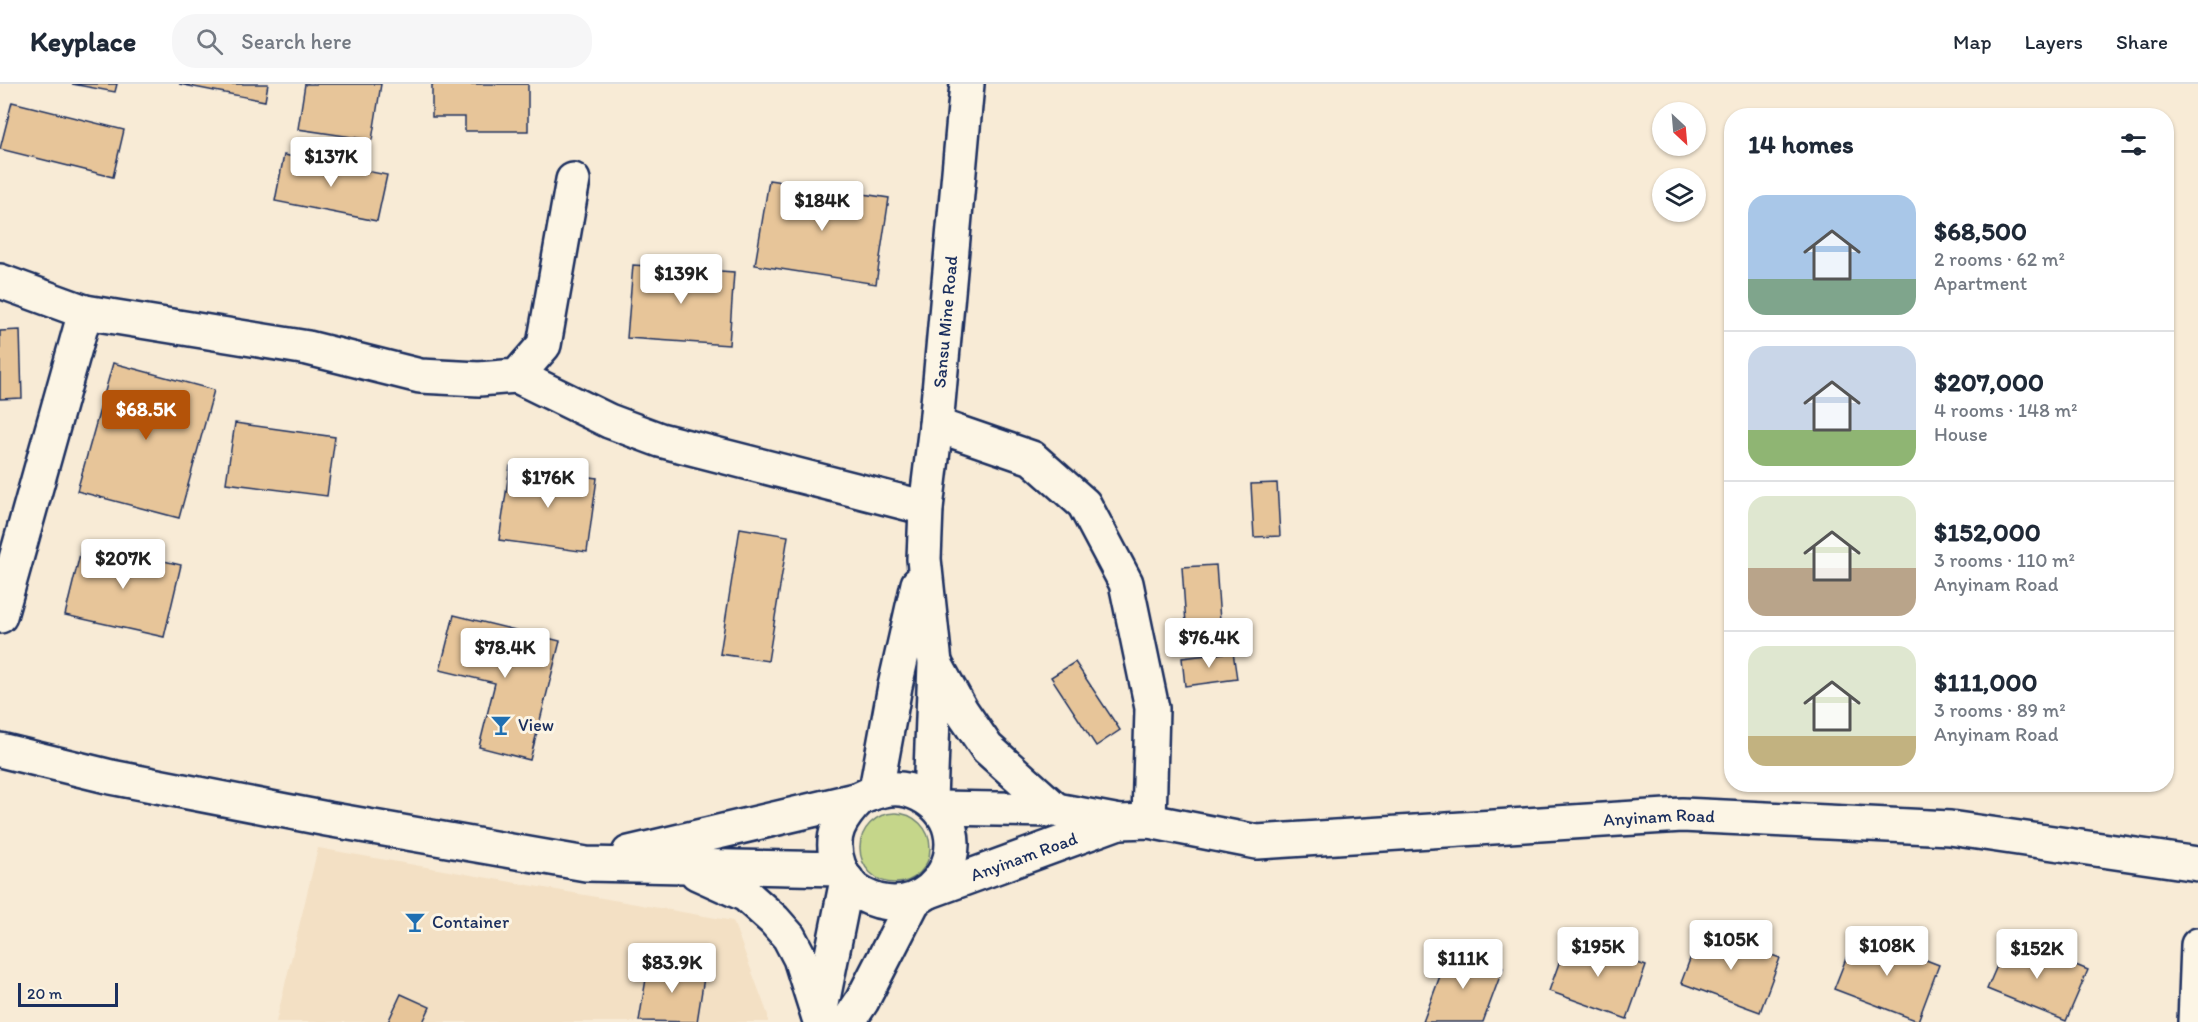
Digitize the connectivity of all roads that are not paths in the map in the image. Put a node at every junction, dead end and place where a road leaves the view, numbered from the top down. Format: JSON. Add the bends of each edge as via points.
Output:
{"nodes":[{"id":1,"x":967,"y":84,"type":"edge"},
{"id":2,"x":573,"y":180,"type":"dead end"},
{"id":3,"x":0,"y":281,"type":"edge"},
{"id":4,"x":85,"y":312,"type":"junction"},
{"id":5,"x":517,"y":376,"type":"junction"},
{"id":6,"x":936,"y":425,"type":"junction"},
{"id":7,"x":926,"y":508,"type":"junction"},
{"id":8,"x":924,"y":559,"type":"junction"},
{"id":9,"x":0,"y":616,"type":"edge"},
{"id":10,"x":935,"y":663,"type":"junction"},
{"id":11,"x":0,"y":750,"type":"edge"},
{"id":12,"x":868,"y":795,"type":"junction"},
{"id":13,"x":934,"y":804,"type":"junction"},
{"id":14,"x":1056,"y":810,"type":"junction"},
{"id":15,"x":1135,"y":821,"type":"junction"},
{"id":16,"x":586,"y":864,"type":"junction"},
{"id":17,"x":2198,"y":864,"type":"edge"},
{"id":18,"x":684,"y":867,"type":"junction"},
{"id":19,"x":843,"y":875,"type":"junction"},
{"id":20,"x":922,"y":896,"type":"junction"},
{"id":21,"x":2198,"y":945,"type":"edge"},
{"id":22,"x":828,"y":1020,"type":"edge"},
{"id":23,"x":2195,"y":1022,"type":"edge"}],
"edges":[{"from":1,"to":6,"type":"street","name":"Sansu Mine Road"},
{"from":2,"to":5,"type":"street","via":[[544,345]]},
{"from":3,"to":4,"type":"street"},
{"from":4,"to":5,"type":"street","via":[[308,348],[420,376]]},
{"from":4,"to":9,"type":"street"},
{"from":5,"to":7,"type":"street","via":[[609,421],[660,440]]},
{"from":6,"to":7,"type":"street","name":"Sansu Mine Road"},
{"from":6,"to":15,"type":"street","via":[[1032,458],[1084,504],[1126,584],[1152,708]]},
{"from":7,"to":8,"type":"street","name":"Sansu Mine Road"},
{"from":8,"to":10,"type":"street","name":"Sansu Mine Road"},
{"from":8,"to":12,"type":"street","name":"Sansu Mine Road"},
{"from":10,"to":13,"type":"street","name":"Sansu Mine Road"},
{"from":10,"to":14,"type":"street","via":[[987,748]]},
{"from":11,"to":16,"type":"street","via":[[111,777]]},
{"from":12,"to":13,"type":"street","via":[[895,788],[913,791]]},
{"from":12,"to":16,"type":"street"},
{"from":12,"to":19,"type":"street","via":[[846,813],[837,831],[835,850]]},
{"from":13,"to":14,"type":"street","name":"Anyinam Road"},
{"from":13,"to":20,"type":"street","via":[[947,822],[951,852],[940,880]]},
{"from":14,"to":15,"type":"street","name":"Anyinam Road"},
{"from":15,"to":17,"type":"street","name":"Anyinam Road","via":[[1257,842],[1694,816],[1950,828]]},
{"from":15,"to":20,"type":"street","name":"Anyinam Road"},
{"from":16,"to":18,"type":"street"},
{"from":18,"to":19,"type":"street"},
{"from":18,"to":22,"type":"street","via":[[746,895],[774,920],[789,937]]},
{"from":19,"to":20,"type":"street","via":[[860,893],[877,902],[895,904]]},
{"from":19,"to":22,"type":"street"},
{"from":20,"to":22,"type":"street","via":[[862,1001]]},
{"from":21,"to":23,"type":"street"}]}
